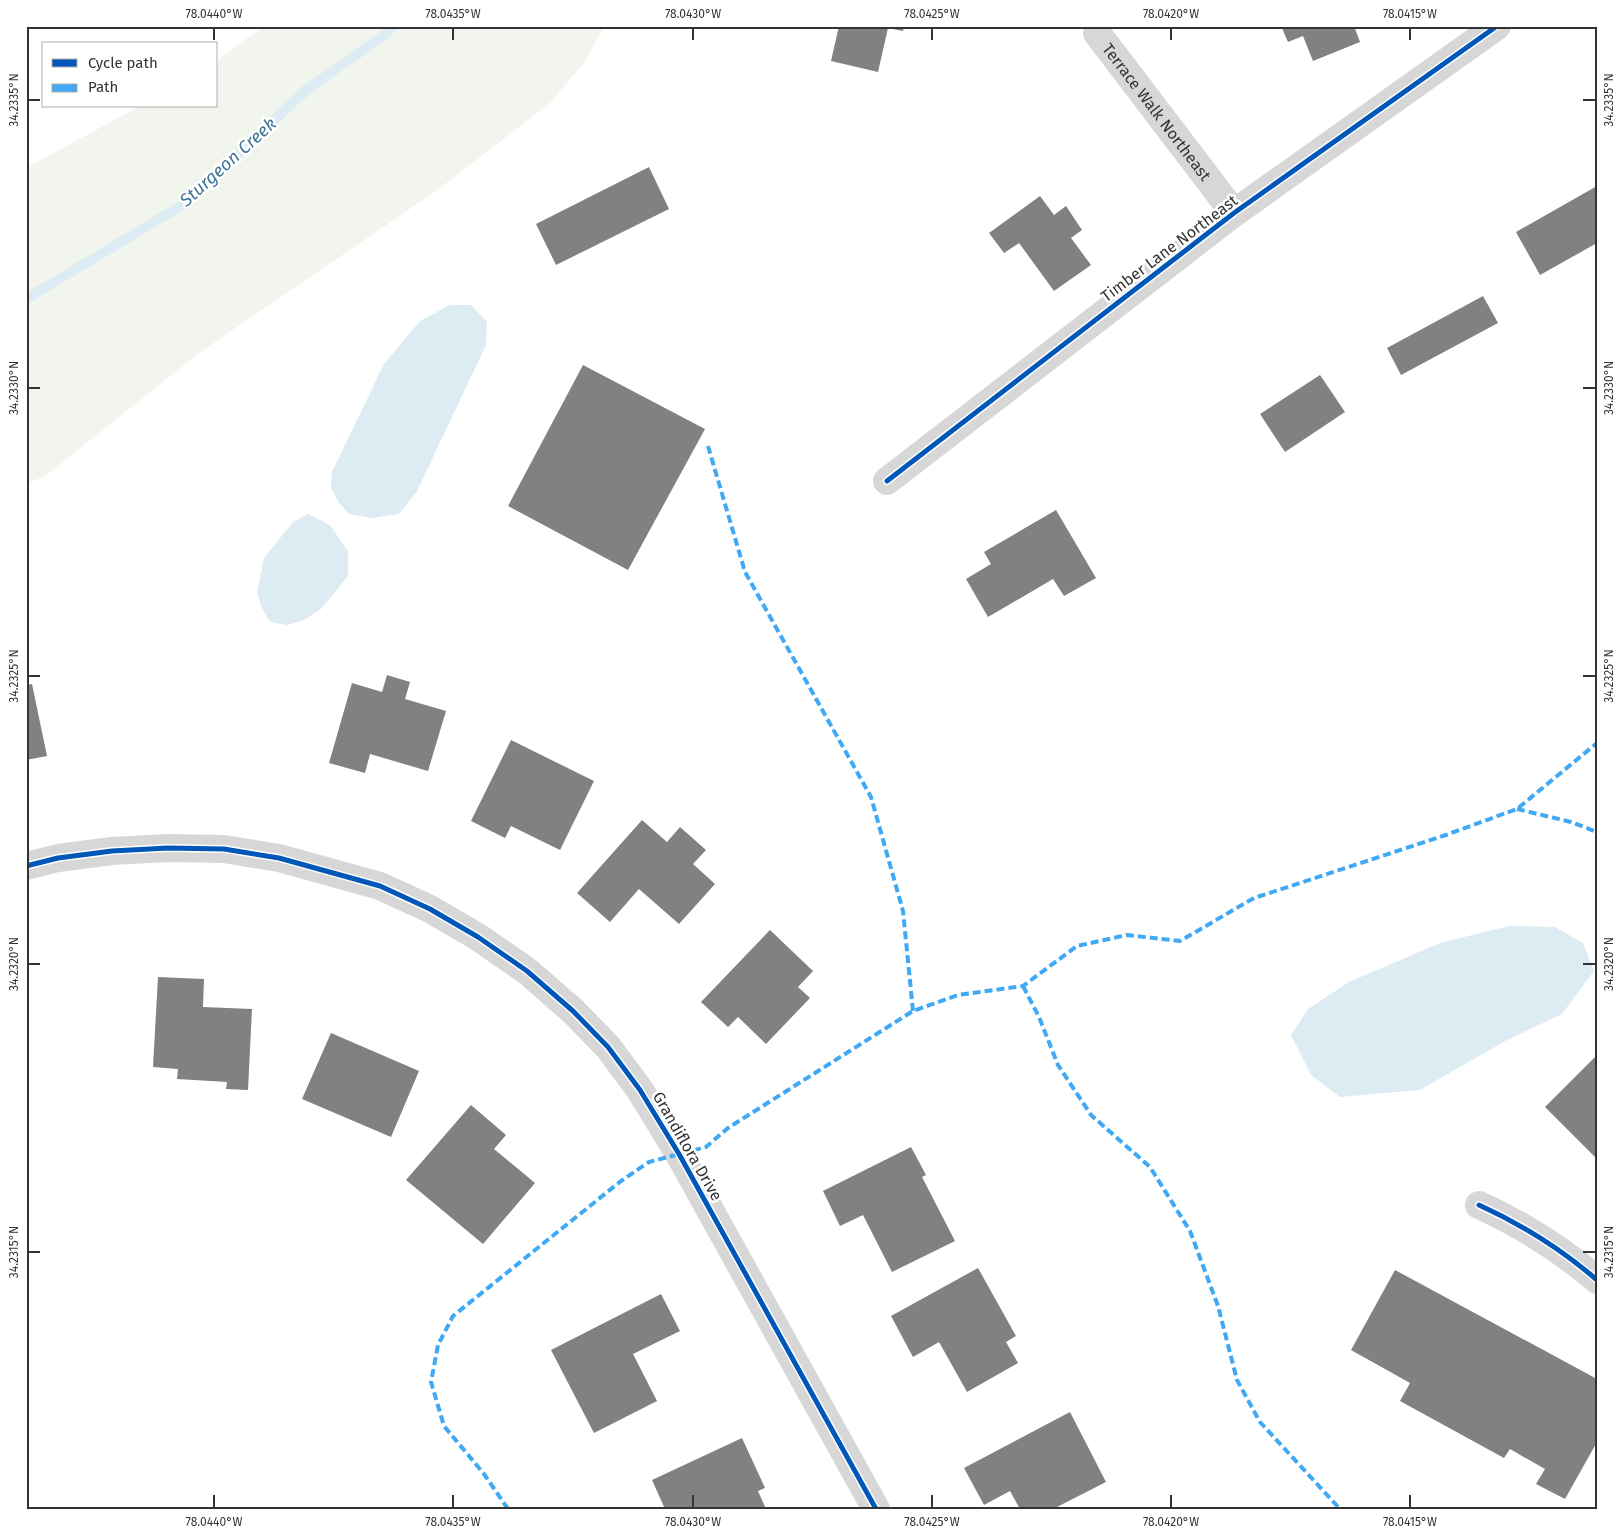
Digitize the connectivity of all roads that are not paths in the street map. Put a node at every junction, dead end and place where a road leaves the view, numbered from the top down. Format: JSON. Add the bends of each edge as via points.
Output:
{"nodes":[{"id":1,"x":1497,"y":26,"type":"edge"},
{"id":2,"x":1097,"y":33,"type":"dead end"},
{"id":3,"x":1234,"y":213,"type":"junction"},
{"id":4,"x":887,"y":481,"type":"dead end"},
{"id":5,"x":26,"y":866,"type":"edge"},
{"id":6,"x":1479,"y":1205,"type":"dead end"},
{"id":7,"x":1597,"y":1280,"type":"edge"},
{"id":8,"x":876,"y":1509,"type":"edge"}],
"edges":[{"from":1,"to":3,"type":"street","name":"Timber Lane Northeast"},
{"from":2,"to":3,"type":"street","name":"Terrace Walk Northeast"},
{"from":3,"to":4,"type":"street","name":"Timber Lane Northeast"},
{"from":5,"to":8,"type":"street","name":"Grandiflora Drive","via":[[112,851],[168,848],[224,849],[279,858],[380,886],[478,936],[527,971],[608,1047],[640,1090],[679,1154]]},
{"from":6,"to":7,"type":"street","via":[[1544,1238]]}]}
